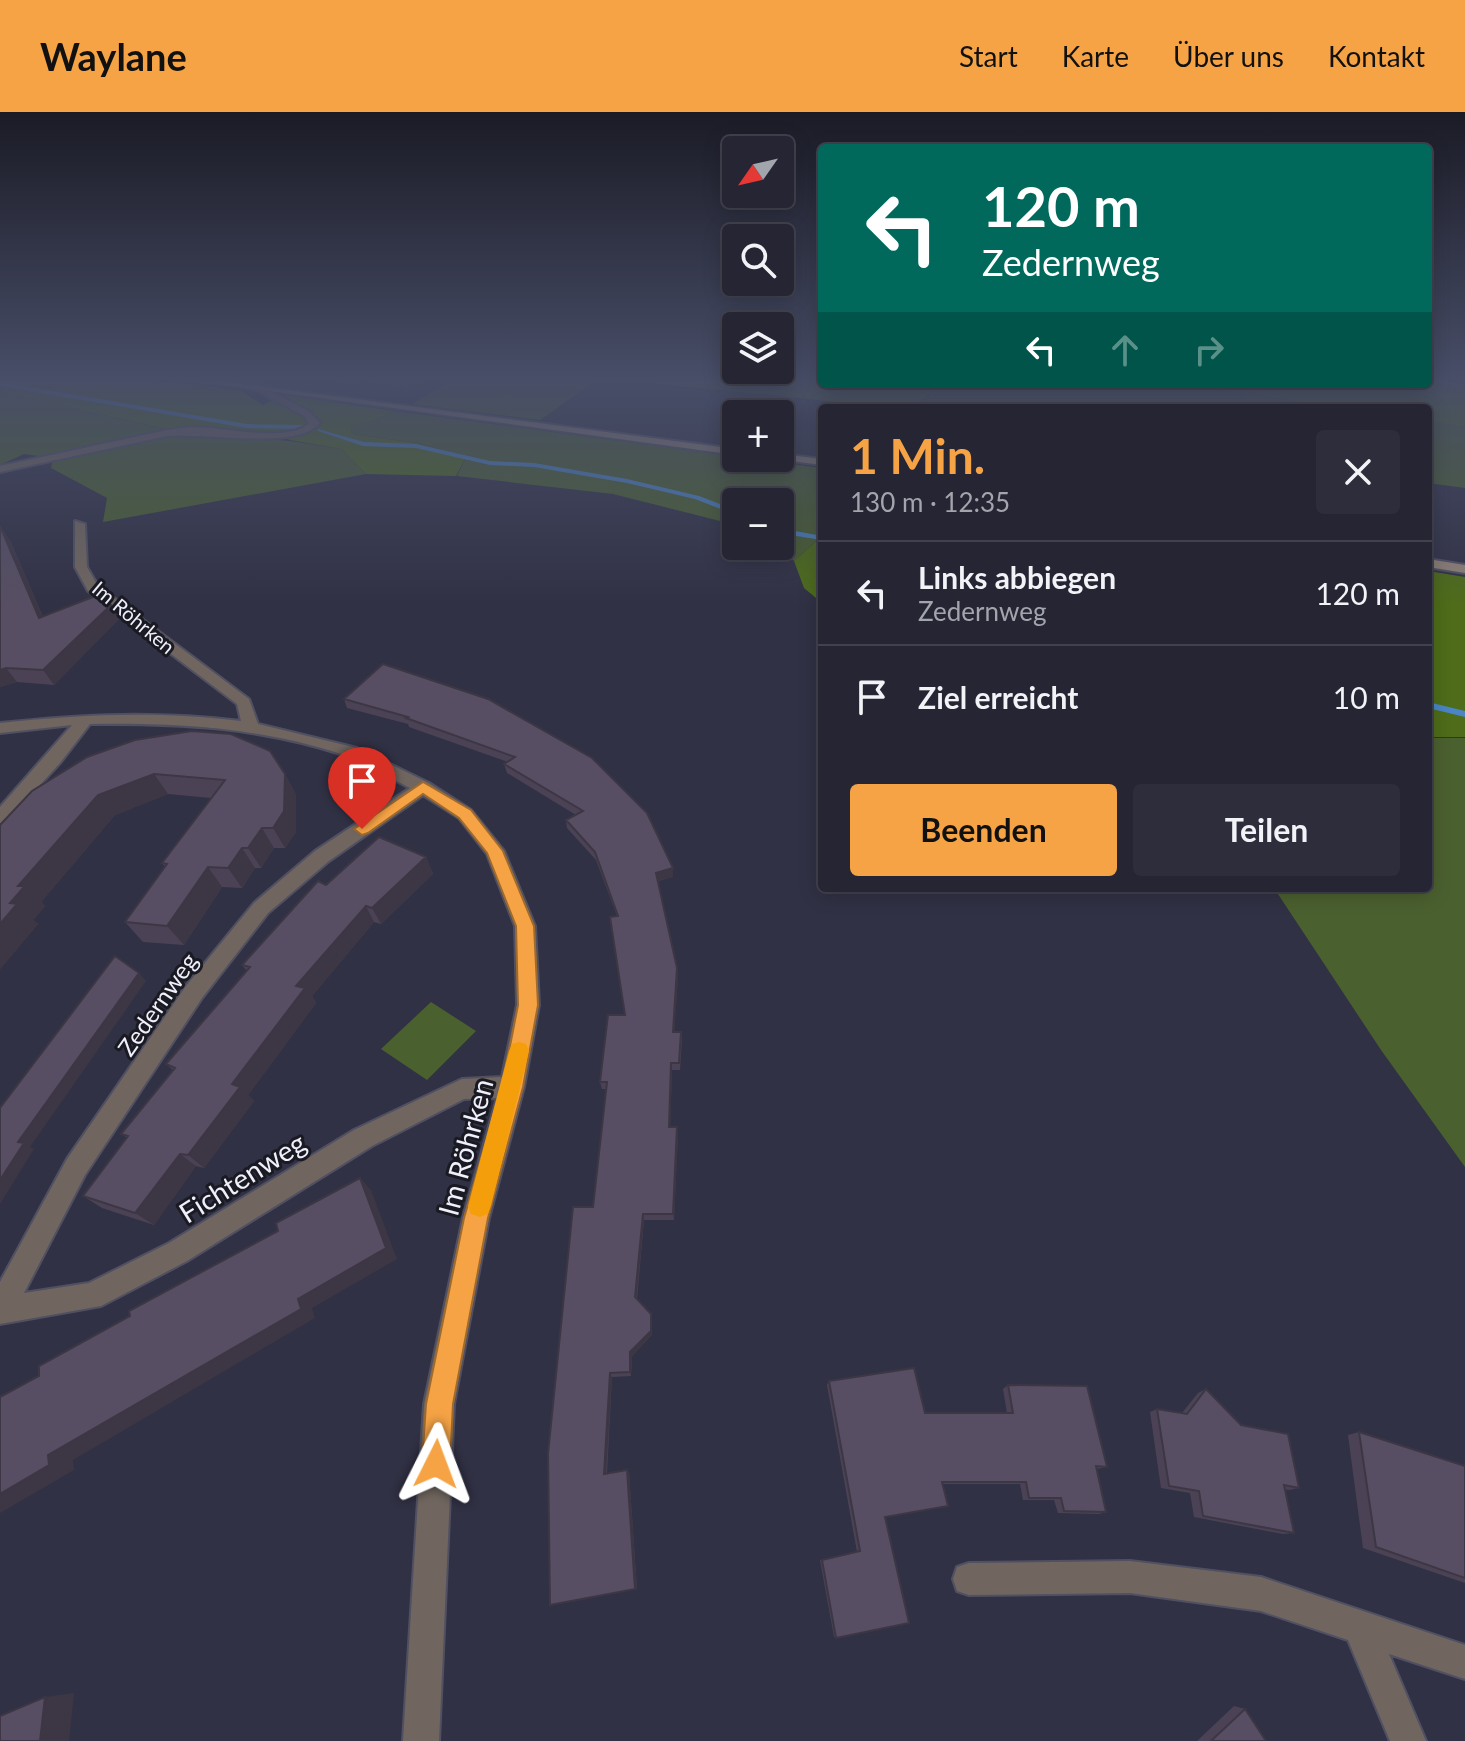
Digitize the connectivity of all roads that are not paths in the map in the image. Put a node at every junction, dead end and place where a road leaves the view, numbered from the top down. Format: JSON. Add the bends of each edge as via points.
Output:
{"nodes":[{"id":1,"x":69,"y":454,"type":"edge"},
{"id":2,"x":794,"y":459,"type":"edge"},
{"id":3,"x":818,"y":462,"type":"edge"},
{"id":4,"x":0,"y":469,"type":"edge"},
{"id":5,"x":79,"y":524,"type":"dead end"},
{"id":6,"x":1432,"y":564,"type":"edge"},
{"id":7,"x":1465,"y":569,"type":"edge"},
{"id":8,"x":85,"y":719,"type":"junction"},
{"id":9,"x":251,"y":727,"type":"junction"},
{"id":10,"x":0,"y":728,"type":"edge"},
{"id":11,"x":423,"y":787,"type":"junction"},
{"id":12,"x":0,"y":818,"type":"edge"},
{"id":13,"x":512,"y":1087,"type":"junction"},
{"id":14,"x":0,"y":1310,"type":"edge"},
{"id":15,"x":969,"y":1579,"type":"dead end"},
{"id":16,"x":1360,"y":1627,"type":"junction"},
{"id":17,"x":1465,"y":1662,"type":"edge"},
{"id":18,"x":421,"y":1741,"type":"edge"},
{"id":19,"x":1408,"y":1741,"type":"edge"}],
"edges":[{"from":1,"to":4,"type":"street"},
{"from":2,"to":3,"type":"street"},
{"from":5,"to":9,"type":"street","name":"Im Röhrken","via":[[81,567],[93,588],[244,702]]},
{"from":6,"to":7,"type":"street"},
{"from":8,"to":9,"type":"street","name":"Im Röhrken","via":[[176,718]]},
{"from":8,"to":10,"type":"street","name":"Im Röhrken"},
{"from":8,"to":12,"type":"street"},
{"from":9,"to":11,"type":"street","name":"Im Röhrken","via":[[351,752]]},
{"from":11,"to":13,"type":"street","name":"Im Röhrken","via":[[465,814],[495,851],[525,926],[528,1005]]},
{"from":11,"to":14,"type":"street","name":"Zedernweg","via":[[322,856],[261,908],[194,992],[76,1167]]},
{"from":13,"to":14,"type":"street","name":"Fichtenweg","via":[[462,1089],[363,1138],[178,1252],[91,1296]]},
{"from":13,"to":18,"type":"street","name":"Im Röhrken","via":[[476,1218],[439,1404]]},
{"from":15,"to":16,"type":"street","via":[[1145,1579],[1261,1594]]},
{"from":16,"to":17,"type":"street"},
{"from":16,"to":19,"type":"street"}]}
